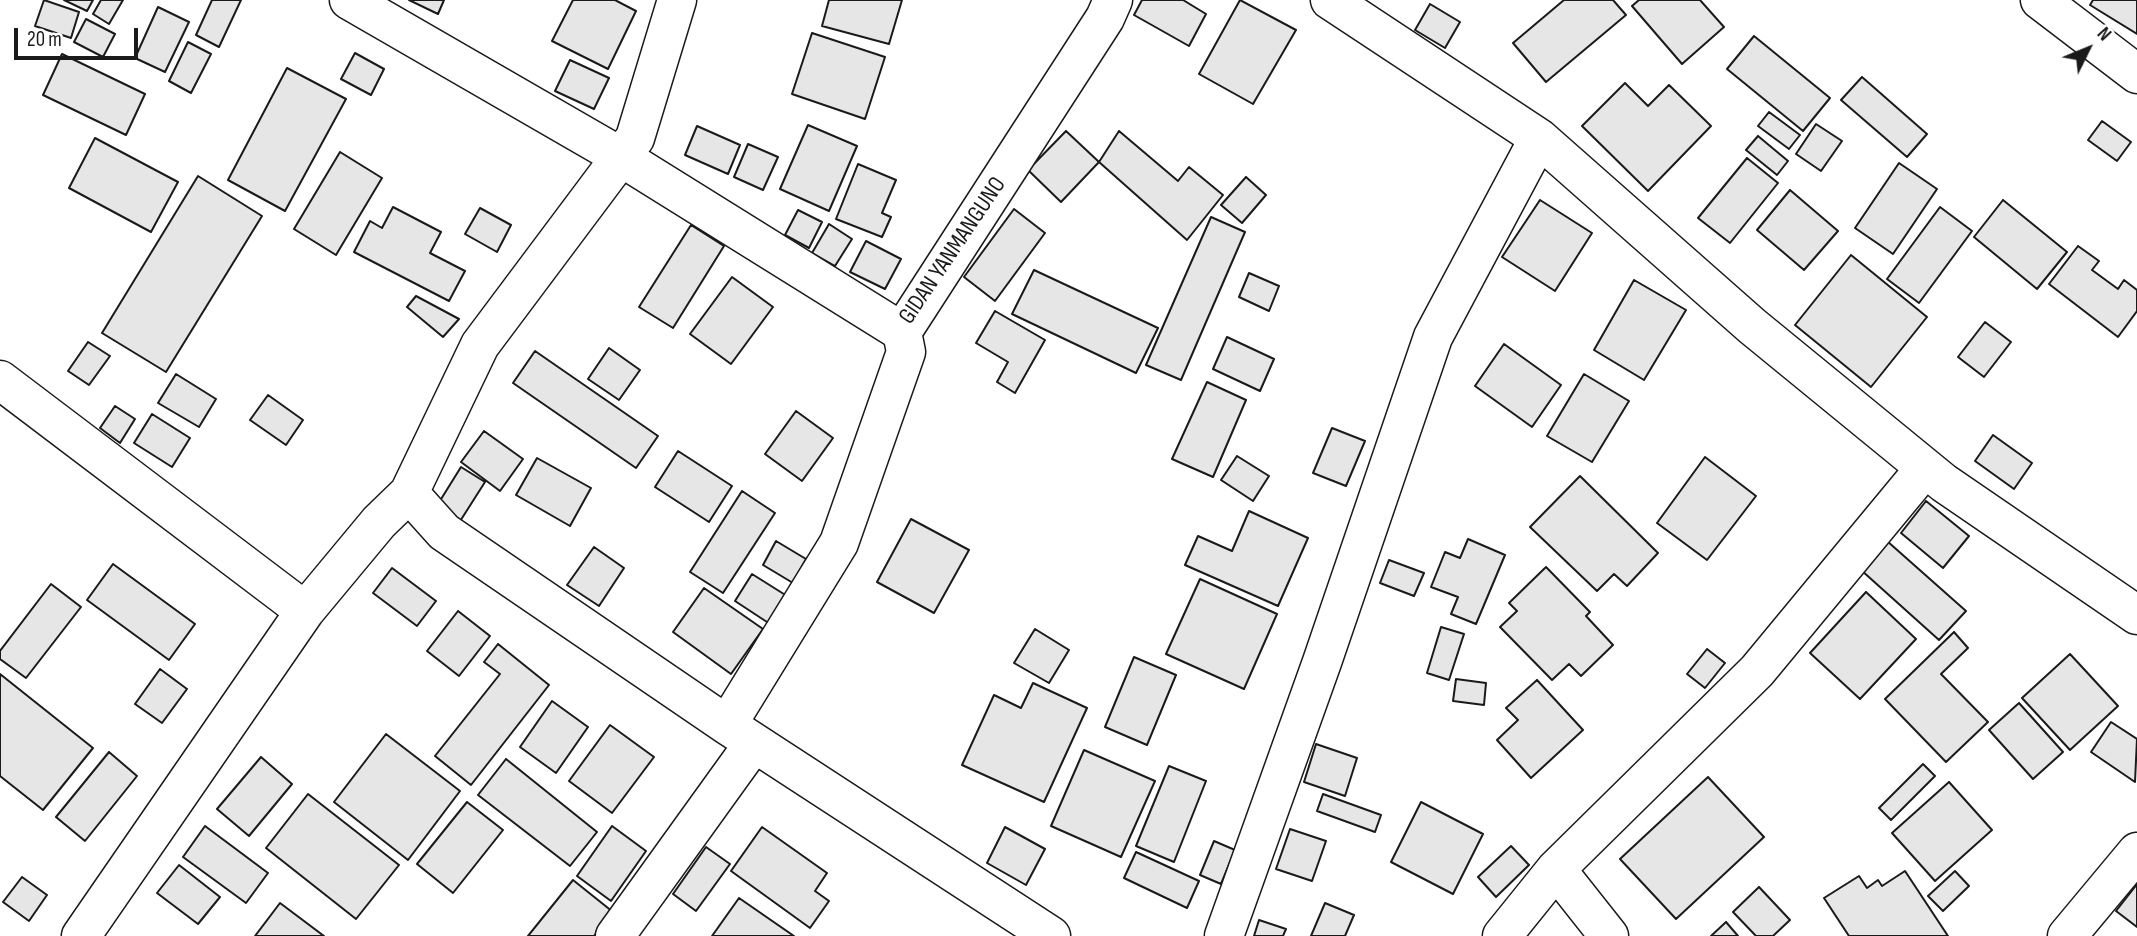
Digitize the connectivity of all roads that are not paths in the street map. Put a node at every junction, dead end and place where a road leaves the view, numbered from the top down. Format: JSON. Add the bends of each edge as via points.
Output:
{"nodes":[{"id":1,"x":349,"y":0,"type":"edge"},
{"id":2,"x":677,"y":0,"type":"edge"},
{"id":3,"x":1113,"y":0,"type":"edge"},
{"id":4,"x":1330,"y":0,"type":"edge"},
{"id":5,"x":2040,"y":0,"type":"edge"},
{"id":6,"x":2137,"y":74,"type":"edge"},
{"id":7,"x":1539,"y":138,"type":"junction"},
{"id":8,"x":621,"y":157,"type":"junction"},
{"id":9,"x":902,"y":332,"type":"junction"},
{"id":10,"x":0,"y":380,"type":"edge"},
{"id":11,"x":1925,"y":468,"type":"junction"},
{"id":12,"x":409,"y":493,"type":"junction"},
{"id":13,"x":304,"y":611,"type":"junction"},
{"id":14,"x":2137,"y":615,"type":"edge"},
{"id":15,"x":741,"y":734,"type":"junction"},
{"id":16,"x":2137,"y":852,"type":"edge"},
{"id":17,"x":1556,"y":869,"type":"junction"},
{"id":18,"x":81,"y":936,"type":"edge"},
{"id":19,"x":615,"y":936,"type":"edge"},
{"id":20,"x":1051,"y":936,"type":"edge"},
{"id":21,"x":1224,"y":936,"type":"edge"},
{"id":22,"x":1502,"y":936,"type":"edge"},
{"id":23,"x":1609,"y":936,"type":"edge"},
{"id":24,"x":2067,"y":936,"type":"edge"}],
"edges":[{"from":1,"to":8,"type":"street","name":"GIDAN YANMANGUNO"},
{"from":2,"to":8,"type":"street","via":[[635,138]]},
{"from":3,"to":9,"type":"street","name":"GIDAN YANMANGUNO"},
{"from":4,"to":7,"type":"street"},
{"from":5,"to":6,"type":"street"},
{"from":7,"to":11,"type":"street","via":[[1752,326]]},
{"from":7,"to":21,"type":"street","via":[[1433,337]]},
{"from":8,"to":9,"type":"street","name":"GIDAN YANMANGUNO"},
{"from":8,"to":12,"type":"street","via":[[480,345]]},
{"from":9,"to":15,"type":"street","via":[[906,352],[839,542]]},
{"from":10,"to":13,"type":"street"},
{"from":11,"to":14,"type":"street"},
{"from":11,"to":17,"type":"street","via":[[1757,671]]},
{"from":12,"to":13,"type":"street"},
{"from":12,"to":15,"type":"street","via":[[444,532]]},
{"from":13,"to":18,"type":"street"},
{"from":15,"to":19,"type":"street"},
{"from":15,"to":20,"type":"street"},
{"from":16,"to":24,"type":"street"},
{"from":17,"to":22,"type":"street"},
{"from":17,"to":23,"type":"street"}]}
